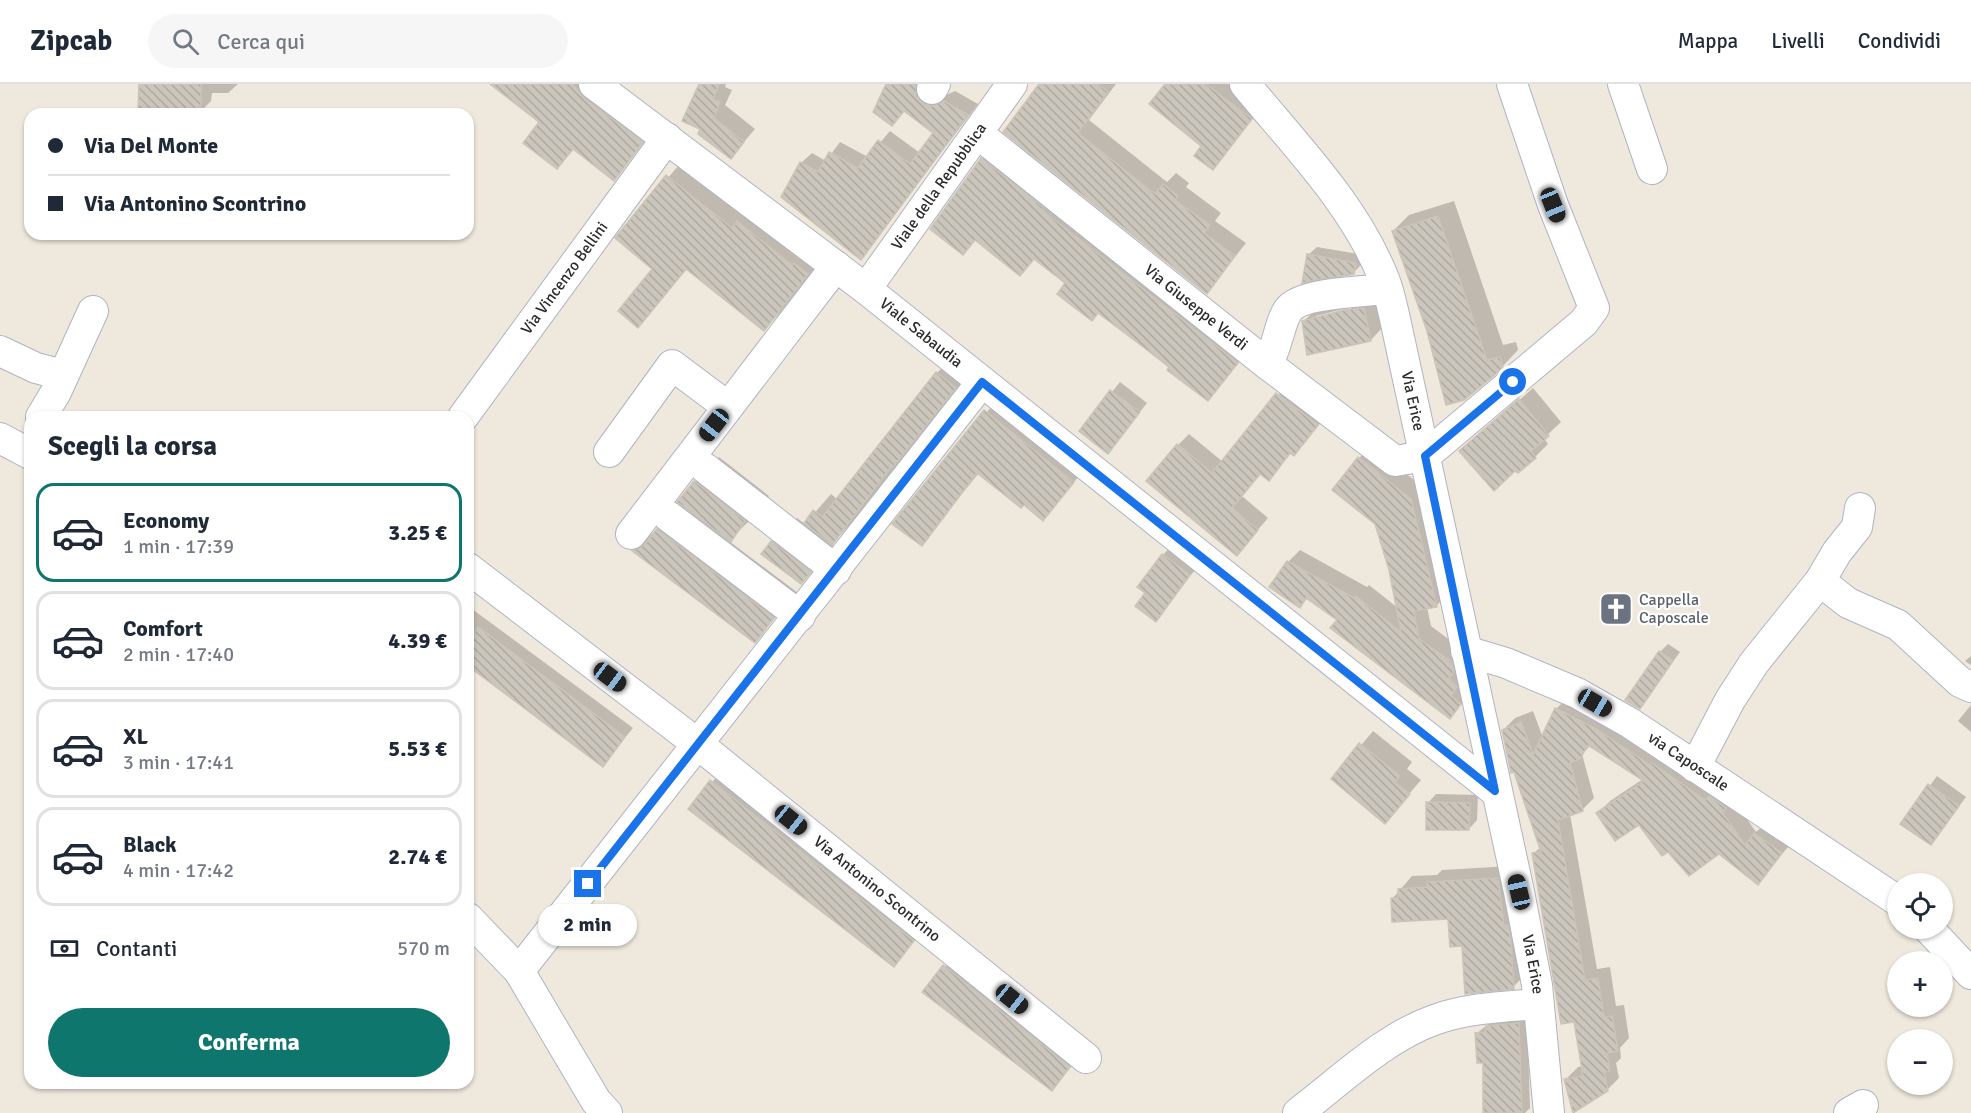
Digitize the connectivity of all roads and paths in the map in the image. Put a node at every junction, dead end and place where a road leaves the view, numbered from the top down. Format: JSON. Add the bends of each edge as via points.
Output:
{"nodes":[{"id":1,"x":594,"y":84,"type":"edge"},
{"id":2,"x":1012,"y":84,"type":"edge"},
{"id":3,"x":1245,"y":84,"type":"edge"},
{"id":4,"x":1512,"y":84,"type":"edge"},
{"id":5,"x":1623,"y":84,"type":"edge"},
{"id":6,"x":977,"y":133,"type":"junction"},
{"id":7,"x":667,"y":138,"type":"junction"},
{"id":8,"x":1652,"y":169,"type":"dead end"},
{"id":9,"x":836,"y":266,"type":"junction"},
{"id":10,"x":866,"y":289,"type":"junction"},
{"id":11,"x":1387,"y":290,"type":"junction"},
{"id":12,"x":93,"y":311,"type":"dead end"},
{"id":13,"x":0,"y":351,"type":"edge"},
{"id":14,"x":1267,"y":364,"type":"junction"},
{"id":15,"x":63,"y":375,"type":"junction"},
{"id":16,"x":982,"y":382,"type":"junction"},
{"id":17,"x":728,"y":407,"type":"junction"},
{"id":18,"x":44,"y":411,"type":"edge"},
{"id":19,"x":468,"y":411,"type":"edge"},
{"id":20,"x":609,"y":452,"type":"dead end"},
{"id":21,"x":1425,"y":456,"type":"junction"},
{"id":22,"x":705,"y":468,"type":"dead end"},
{"id":23,"x":1860,"y":508,"type":"dead end"},
{"id":24,"x":668,"y":516,"type":"dead end"},
{"id":25,"x":630,"y":534,"type":"dead end"},
{"id":26,"x":836,"y":570,"type":"junction"},
{"id":27,"x":474,"y":573,"type":"edge"},
{"id":28,"x":1821,"y":581,"type":"junction"},
{"id":29,"x":800,"y":616,"type":"junction"},
{"id":30,"x":1466,"y":651,"type":"junction"},
{"id":31,"x":1971,"y":687,"type":"edge"},
{"id":32,"x":699,"y":745,"type":"junction"},
{"id":33,"x":1695,"y":767,"type":"junction"},
{"id":34,"x":1495,"y":791,"type":"junction"},
{"id":35,"x":1887,"y":894,"type":"edge"},
{"id":36,"x":474,"y":924,"type":"edge"},
{"id":37,"x":1938,"y":939,"type":"edge"},
{"id":38,"x":519,"y":971,"type":"junction"},
{"id":39,"x":1971,"y":974,"type":"edge"},
{"id":40,"x":1538,"y":1004,"type":"junction"},
{"id":41,"x":1086,"y":1058,"type":"dead end"},
{"id":42,"x":607,"y":1113,"type":"edge"},
{"id":43,"x":1298,"y":1113,"type":"edge"},
{"id":44,"x":1549,"y":1113,"type":"edge"}],
"edges":[{"from":1,"to":7,"type":"street","name":"Viale Sabaudia"},
{"from":2,"to":6,"type":"street","name":"Viale della Repubblica"},
{"from":3,"to":11,"type":"street","name":"Via Erice","via":[[1322,176],[1366,242]]},
{"from":4,"to":21,"type":"street","via":[[1553,205],[1594,308],[1584,322]]},
{"from":5,"to":8,"type":"street"},
{"from":6,"to":10,"type":"street","name":"Viale della Repubblica"},
{"from":6,"to":14,"type":"street","name":"Via Giuseppe Verdi"},
{"from":7,"to":9,"type":"street","name":"Viale Sabaudia"},
{"from":7,"to":19,"type":"street","name":"Via Vincenzo Bellini"},
{"from":9,"to":10,"type":"street","name":"Viale Sabaudia"},
{"from":9,"to":17,"type":"street"},
{"from":10,"to":16,"type":"street","name":"Viale Sabaudia"},
{"from":11,"to":14,"type":"street","via":[[1301,299],[1288,310],[1275,352]]},
{"from":11,"to":21,"type":"street","name":"Via Erice"},
{"from":12,"to":15,"type":"street"},
{"from":13,"to":15,"type":"street","via":[[36,368]]},
{"from":14,"to":21,"type":"street","name":"Via Giuseppe Verdi","via":[[1395,461]]},
{"from":15,"to":18,"type":"street"},
{"from":16,"to":26,"type":"street"},
{"from":16,"to":34,"type":"street","name":"Viale Sabaudia"},
{"from":17,"to":20,"type":"street","via":[[672,365]]},
{"from":17,"to":25,"type":"street"},
{"from":21,"to":30,"type":"street","name":"Via Erice"},
{"from":22,"to":26,"type":"street"},
{"from":23,"to":28,"type":"street","via":[[1857,527]]},
{"from":24,"to":29,"type":"street"},
{"from":26,"to":29,"type":"street"},
{"from":27,"to":32,"type":"street"},
{"from":28,"to":31,"type":"street","via":[[1848,603],[1898,625],[1960,682]]},
{"from":28,"to":33,"type":"street","via":[[1754,663],[1730,699]]},
{"from":29,"to":32,"type":"street"},
{"from":30,"to":33,"type":"street","name":"via Caposcale","via":[[1577,693]]},
{"from":30,"to":34,"type":"street","name":"Via Erice"},
{"from":32,"to":38,"type":"street"},
{"from":32,"to":41,"type":"street","name":"Via Antonino Scontrino"},
{"from":33,"to":35,"type":"street","name":"via Caposcale"},
{"from":34,"to":40,"type":"street","name":"Via Erice","via":[[1519,892]]},
{"from":36,"to":38,"type":"street"},
{"from":37,"to":39,"type":"street"},
{"from":38,"to":42,"type":"street","via":[[596,1101]]},
{"from":40,"to":43,"type":"street","via":[[1474,1010],[1433,1020],[1388,1044]]},
{"from":40,"to":44,"type":"street","name":"Via Erice"}]}
